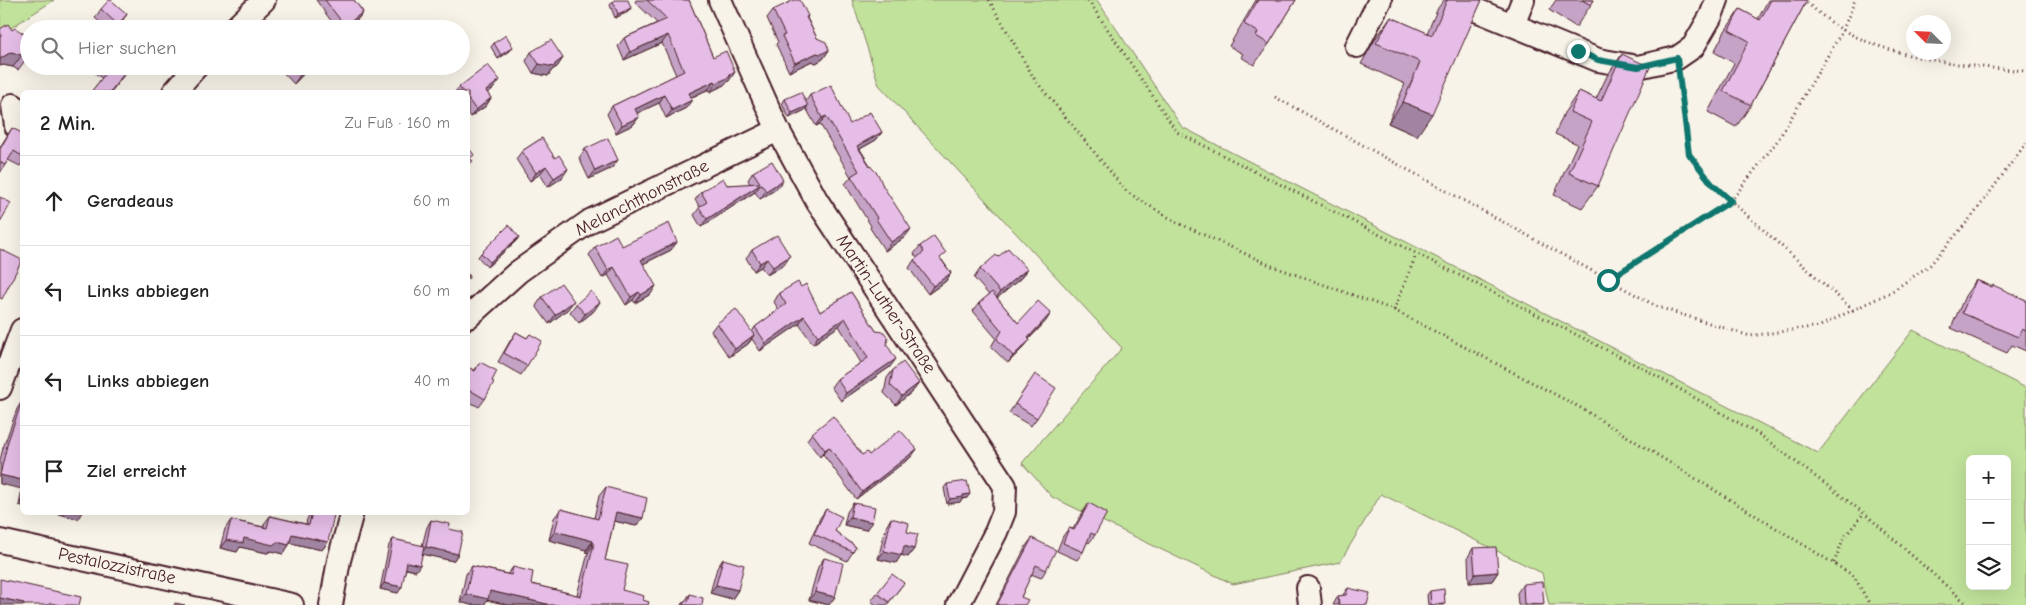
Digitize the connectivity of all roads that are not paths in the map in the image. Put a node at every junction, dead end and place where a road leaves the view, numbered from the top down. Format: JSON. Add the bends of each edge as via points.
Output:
{"nodes":[{"id":1,"x":264,"y":0,"type":"edge"},
{"id":2,"x":720,"y":0,"type":"edge"},
{"id":3,"x":1380,"y":0,"type":"edge"},
{"id":4,"x":1459,"y":0,"type":"edge"},
{"id":5,"x":1523,"y":0,"type":"edge"},
{"id":6,"x":1717,"y":0,"type":"edge"},
{"id":7,"x":243,"y":20,"type":"edge"},
{"id":8,"x":1514,"y":25,"type":"junction"},
{"id":9,"x":1357,"y":46,"type":"dead end"},
{"id":10,"x":189,"y":75,"type":"edge"},
{"id":11,"x":176,"y":90,"type":"edge"},
{"id":12,"x":13,"y":105,"type":"dead end"},
{"id":13,"x":20,"y":129,"type":"edge"},
{"id":14,"x":778,"y":130,"type":"junction"},
{"id":15,"x":470,"y":315,"type":"edge"},
{"id":16,"x":20,"y":335,"type":"edge"},
{"id":17,"x":0,"y":388,"type":"edge"},
{"id":18,"x":351,"y":515,"type":"edge"},
{"id":19,"x":0,"y":541,"type":"edge"},
{"id":20,"x":270,"y":603,"type":"edge"},
{"id":21,"x":292,"y":605,"type":"edge"},
{"id":22,"x":331,"y":605,"type":"edge"},
{"id":23,"x":958,"y":605,"type":"edge"}],
"edges":[{"from":1,"to":7,"type":"street"},
{"from":2,"to":14,"type":"street","name":"Martin-Luther-Straße"},
{"from":3,"to":9,"type":"street"},
{"from":4,"to":8,"type":"street"},
{"from":5,"to":8,"type":"street"},
{"from":6,"to":8,"type":"street","via":[[1693,47],[1677,58],[1638,67],[1598,60]]},
{"from":10,"to":11,"type":"street"},
{"from":12,"to":13,"type":"street","via":[[16,126]]},
{"from":14,"to":15,"type":"street","name":"Melanchthonstraße","via":[[590,221],[518,272]]},
{"from":14,"to":23,"type":"street","name":"Martin-Luther-Straße","via":[[817,201],[1005,486],[1004,512]]},
{"from":16,"to":17,"type":"street"},
{"from":18,"to":22,"type":"street"},
{"from":19,"to":20,"type":"street","name":"Pestalozzistraße"},
{"from":20,"to":21,"type":"street","name":"Pestalozzistraße"}]}
